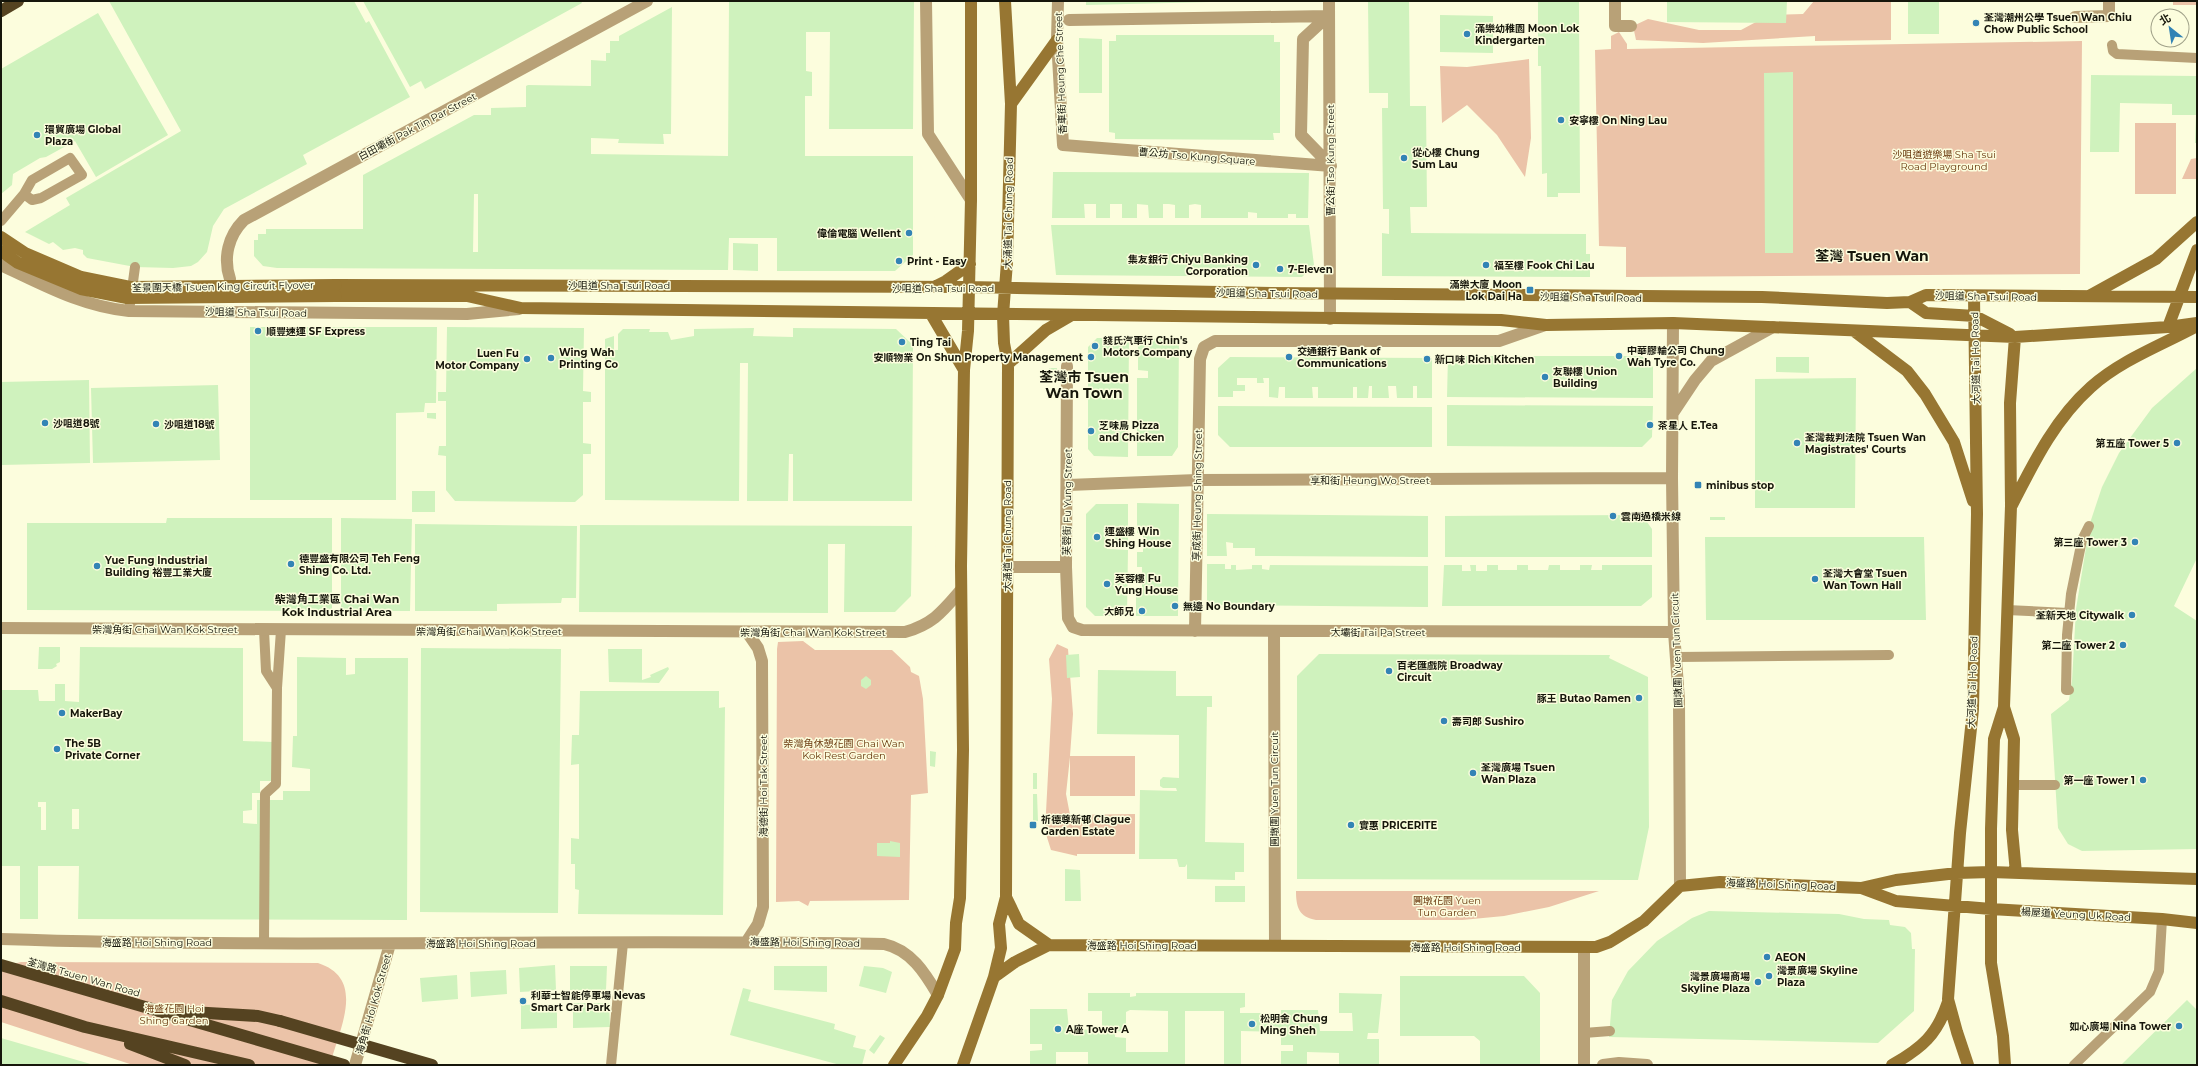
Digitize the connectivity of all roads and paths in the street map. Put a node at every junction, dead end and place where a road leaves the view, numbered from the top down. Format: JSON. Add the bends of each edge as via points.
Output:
{"nodes":[{"id":1,"x":18,"y":1,"type":"edge"},
{"id":2,"x":647,"y":1,"type":"edge"},
{"id":3,"x":926,"y":1,"type":"edge"},
{"id":4,"x":971,"y":1,"type":"edge"},
{"id":5,"x":1005,"y":1,"type":"edge"},
{"id":6,"x":1058,"y":1,"type":"edge"},
{"id":7,"x":1329,"y":1,"type":"edge"},
{"id":8,"x":1615,"y":1,"type":"edge"},
{"id":9,"x":2109,"y":1,"type":"edge"},
{"id":10,"x":1,"y":11,"type":"edge"},
{"id":11,"x":1328,"y":16,"type":"junction"},
{"id":12,"x":2075,"y":17,"type":"dead end"},
{"id":13,"x":1069,"y":20,"type":"dead end"},
{"id":14,"x":1631,"y":26,"type":"dead end"},
{"id":15,"x":1057,"y":40,"type":"junction"},
{"id":16,"x":2112,"y":44,"type":"dead end"},
{"id":17,"x":2197,"y":58,"type":"edge"},
{"id":18,"x":1011,"y":104,"type":"junction"},
{"id":19,"x":1063,"y":145,"type":"joint"},
{"id":20,"x":1330,"y":166,"type":"junction"},
{"id":21,"x":24,"y":194,"type":"junction"},
{"id":22,"x":971,"y":200,"type":"junction"},
{"id":23,"x":1,"y":221,"type":"edge"},
{"id":24,"x":2197,"y":222,"type":"edge"},
{"id":25,"x":1,"y":237,"type":"edge"},
{"id":26,"x":2197,"y":250,"type":"edge"},
{"id":27,"x":1,"y":251,"type":"edge"},
{"id":28,"x":970,"y":264,"type":"junction"},
{"id":29,"x":1,"y":265,"type":"edge"},
{"id":30,"x":135,"y":267,"type":"dead end"},
{"id":31,"x":230,"y":279,"type":"dead end"},
{"id":32,"x":968,"y":287,"type":"junction"},
{"id":33,"x":932,"y":288,"type":"junction"},
{"id":34,"x":1006,"y":289,"type":"junction"},
{"id":35,"x":336,"y":290,"type":"junction"},
{"id":36,"x":466,"y":290,"type":"junction"},
{"id":37,"x":1330,"y":294,"type":"junction"},
{"id":38,"x":1974,"y":296,"type":"junction"},
{"id":39,"x":2086,"y":297,"type":"junction"},
{"id":40,"x":2180,"y":297,"type":"junction"},
{"id":41,"x":2197,"y":297,"type":"edge"},
{"id":42,"x":1910,"y":302,"type":"junction"},
{"id":43,"x":520,"y":308,"type":"junction"},
{"id":44,"x":129,"y":311,"type":"junction"},
{"id":45,"x":931,"y":314,"type":"junction"},
{"id":46,"x":968,"y":314,"type":"junction"},
{"id":47,"x":1003,"y":315,"type":"junction"},
{"id":48,"x":1072,"y":315,"type":"junction"},
{"id":49,"x":1975,"y":316,"type":"junction"},
{"id":50,"x":1330,"y":319,"type":"junction"},
{"id":51,"x":1673,"y":323,"type":"junction"},
{"id":52,"x":2197,"y":323,"type":"edge"},
{"id":53,"x":1546,"y":325,"type":"junction"},
{"id":54,"x":2197,"y":326,"type":"edge"},
{"id":55,"x":1773,"y":327,"type":"junction"},
{"id":56,"x":2168,"y":327,"type":"junction"},
{"id":57,"x":1854,"y":331,"type":"junction"},
{"id":58,"x":1976,"y":335,"type":"junction"},
{"id":59,"x":2015,"y":337,"type":"junction"},
{"id":60,"x":1200,"y":358,"type":"joint"},
{"id":61,"x":1008,"y":364,"type":"junction"},
{"id":62,"x":1067,"y":366,"type":"dead end"},
{"id":63,"x":964,"y":370,"type":"junction"},
{"id":64,"x":1673,"y":413,"type":"junction"},
{"id":65,"x":1672,"y":478,"type":"junction"},
{"id":66,"x":1197,"y":480,"type":"junction"},
{"id":67,"x":1068,"y":485,"type":"junction"},
{"id":68,"x":2011,"y":506,"type":"junction"},
{"id":69,"x":1976,"y":514,"type":"junction"},
{"id":70,"x":2089,"y":526,"type":"dead end"},
{"id":71,"x":1007,"y":567,"type":"junction"},
{"id":72,"x":1066,"y":567,"type":"junction"},
{"id":73,"x":961,"y":590,"type":"junction"},
{"id":74,"x":2007,"y":610,"type":"junction"},
{"id":75,"x":2068,"y":613,"type":"junction"},
{"id":76,"x":1,"y":628,"type":"edge"},
{"id":77,"x":264,"y":630,"type":"junction"},
{"id":78,"x":281,"y":630,"type":"junction"},
{"id":79,"x":1082,"y":630,"type":"joint"},
{"id":80,"x":1195,"y":631,"type":"junction"},
{"id":81,"x":747,"y":632,"type":"junction"},
{"id":82,"x":1274,"y":632,"type":"junction"},
{"id":83,"x":1674,"y":632,"type":"junction"},
{"id":84,"x":1889,"y":655,"type":"dead end"},
{"id":85,"x":1677,"y":657,"type":"junction"},
{"id":86,"x":277,"y":688,"type":"junction"},
{"id":87,"x":2069,"y":690,"type":"dead end"},
{"id":88,"x":2004,"y":707,"type":"junction"},
{"id":89,"x":2013,"y":785,"type":"junction"},
{"id":90,"x":2055,"y":785,"type":"dead end"},
{"id":91,"x":1991,"y":872,"type":"junction"},
{"id":92,"x":1956,"y":873,"type":"junction"},
{"id":93,"x":2016,"y":873,"type":"junction"},
{"id":94,"x":2197,"y":879,"type":"edge"},
{"id":95,"x":1680,"y":886,"type":"junction"},
{"id":96,"x":1861,"y":888,"type":"junction"},
{"id":97,"x":1006,"y":897,"type":"junction"},
{"id":98,"x":1954,"y":906,"type":"junction"},
{"id":99,"x":1991,"y":910,"type":"junction"},
{"id":100,"x":2162,"y":919,"type":"junction"},
{"id":101,"x":2197,"y":923,"type":"edge"},
{"id":102,"x":1,"y":939,"type":"edge"},
{"id":103,"x":748,"y":941,"type":"junction"},
{"id":104,"x":264,"y":943,"type":"junction"},
{"id":105,"x":623,"y":943,"type":"junction"},
{"id":106,"x":390,"y":944,"type":"junction"},
{"id":107,"x":1049,"y":945,"type":"junction"},
{"id":108,"x":1275,"y":945,"type":"junction"},
{"id":109,"x":1584,"y":948,"type":"junction"},
{"id":110,"x":1,"y":965,"type":"edge"},
{"id":111,"x":994,"y":977,"type":"junction"},
{"id":112,"x":938,"y":995,"type":"junction"},
{"id":113,"x":1948,"y":999,"type":"junction"},
{"id":114,"x":1,"y":1001,"type":"edge"},
{"id":115,"x":150,"y":1009,"type":"junction"},
{"id":116,"x":85,"y":1027,"type":"junction"},
{"id":117,"x":1610,"y":1032,"type":"dead end"},
{"id":118,"x":1584,"y":1033,"type":"junction"},
{"id":119,"x":185,"y":1065,"type":"edge"},
{"id":120,"x":249,"y":1065,"type":"edge"},
{"id":121,"x":344,"y":1065,"type":"edge"},
{"id":122,"x":355,"y":1065,"type":"edge"},
{"id":123,"x":432,"y":1065,"type":"edge"},
{"id":124,"x":611,"y":1065,"type":"edge"},
{"id":125,"x":894,"y":1065,"type":"edge"},
{"id":126,"x":963,"y":1065,"type":"edge"},
{"id":127,"x":1584,"y":1065,"type":"edge"},
{"id":128,"x":1603,"y":1065,"type":"edge"},
{"id":129,"x":1647,"y":1065,"type":"edge"},
{"id":130,"x":1892,"y":1065,"type":"edge"},
{"id":131,"x":1968,"y":1065,"type":"edge"},
{"id":132,"x":2005,"y":1065,"type":"edge"},
{"id":133,"x":2074,"y":1065,"type":"edge"}],
"edges":[{"from":1,"to":10,"type":"highway"},
{"from":2,"to":31,"type":"street","name":"白田壩街 Pak Tin Par Street","via":[[244,220],[232,236],[228,248],[226,264]]},
{"from":3,"to":22,"type":"street","via":[[928,134]]},
{"from":4,"to":22,"type":"main road"},
{"from":5,"to":18,"type":"main road","name":"大涌道 Tai Chung Road"},
{"from":6,"to":15,"type":"street","name":"香車街 Heung Che Street"},
{"from":7,"to":11,"type":"street","name":"曹公街 Tso Kung Street"},
{"from":8,"to":14,"type":"street","via":[[1615,26]]},
{"from":9,"to":12,"type":"street","via":[[2109,16]]},
{"from":11,"to":13,"type":"street"},
{"from":11,"to":20,"type":"street","name":"曹公街 Tso Kung Street"},
{"from":11,"to":20,"type":"street","via":[[1303,39],[1301,135]]},
{"from":15,"to":18,"type":"main road"},
{"from":15,"to":19,"type":"street","name":"香車街 Heung Che Street"},
{"from":16,"to":17,"type":"lane","via":[[2116,54]]},
{"from":18,"to":34,"type":"main road","name":"大涌道 Tai Chung Road"},
{"from":19,"to":20,"type":"street","name":"曹公坊 Tso Kung Square"},
{"from":20,"to":37,"type":"street","name":"曹公街 Tso Kung Street"},
{"from":21,"to":21,"type":"lane","via":[[32,180],[70,158],[82,175],[41,198],[32,200]]},
{"from":21,"to":23,"type":"lane"},
{"from":22,"to":28,"type":"main road"},
{"from":24,"to":39,"type":"main road","via":[[2156,259]]},
{"from":25,"to":35,"type":"main road","name":"荃景圍天橋 Tsuen King Circuit Flyover","bridge":true,"via":[[25,253],[81,277],[130,287]]},
{"from":26,"to":40,"type":"main road"},
{"from":27,"to":35,"type":"main road","name":"荃景圍天橋 Tsuen King Circuit Flyover","bridge":true,"via":[[18,263],[81,288],[128,298]]},
{"from":28,"to":32,"type":"main road"},
{"from":28,"to":33,"type":"main road"},
{"from":29,"to":44,"type":"street","name":"沙咀道 Sha Tsui Road","via":[[86,304]]},
{"from":30,"to":44,"type":"lane"},
{"from":32,"to":33,"type":"main road","name":"沙咀道 Sha Tsui Road"},
{"from":32,"to":34,"type":"main road","name":"沙咀道 Sha Tsui Road"},
{"from":32,"to":46,"type":"main road"},
{"from":33,"to":36,"type":"main road","name":"沙咀道 Sha Tsui Road"},
{"from":34,"to":37,"type":"main road","name":"沙咀道 Sha Tsui Road"},
{"from":34,"to":47,"type":"main road","name":"大涌道 Tai Chung Road"},
{"from":35,"to":36,"type":"main road","name":"沙咀道 Sha Tsui Road"},
{"from":36,"to":43,"type":"main road","name":"沙咀道 Sha Tsui Road"},
{"from":37,"to":42,"type":"main road","name":"沙咀道 Sha Tsui Road","via":[[1762,297]]},
{"from":37,"to":50,"type":"street","name":"曹公街 Tso Kung Street"},
{"from":38,"to":39,"type":"main road","name":"沙咀道 Sha Tsui Road"},
{"from":38,"to":42,"type":"main road","name":"沙咀道 Sha Tsui Road","via":[[1926,295]]},
{"from":38,"to":49,"type":"main road","name":"大河道 Tai Ho Road"},
{"from":39,"to":40,"type":"main road","name":"沙咀道 Sha Tsui Road"},
{"from":40,"to":41,"type":"main road","name":"沙咀道 Sha Tsui Road"},
{"from":40,"to":56,"type":"main road"},
{"from":42,"to":49,"type":"main road","via":[[1926,313]]},
{"from":43,"to":44,"type":"street","name":"沙咀道 Sha Tsui Road","via":[[467,314],[247,308]]},
{"from":43,"to":45,"type":"main road","name":"沙咀道 Sha Tsui Road"},
{"from":45,"to":46,"type":"main road","name":"沙咀道 Sha Tsui Road"},
{"from":45,"to":63,"type":"main road"},
{"from":46,"to":47,"type":"main road","name":"沙咀道 Sha Tsui Road"},
{"from":46,"to":63,"type":"main road"},
{"from":47,"to":48,"type":"main road","name":"沙咀道 Sha Tsui Road"},
{"from":47,"to":61,"type":"main road","name":"大涌道 Tai Chung Road"},
{"from":48,"to":50,"type":"main road","name":"沙咀道 Sha Tsui Road"},
{"from":48,"to":61,"type":"main road","via":[[1046,330]]},
{"from":49,"to":58,"type":"main road","name":"大河道 Tai Ho Road"},
{"from":49,"to":59,"type":"main road"},
{"from":50,"to":53,"type":"main road","name":"沙咀道 Sha Tsui Road","via":[[1501,320]]},
{"from":51,"to":53,"type":"main road","name":"沙咀道 Sha Tsui Road"},
{"from":51,"to":55,"type":"main road","name":"沙咀道 Sha Tsui Road"},
{"from":51,"to":64,"type":"street","name":"圓墩圍 Yuen Tun Circuit"},
{"from":52,"to":56,"type":"main road","name":"沙咀道 Sha Tsui Road"},
{"from":53,"to":60,"type":"street","name":"沙咀道 Sha Tsui Road","via":[[1499,341],[1215,341],[1204,347]]},
{"from":54,"to":68,"type":"main road","via":[[2122,364],[2092,386],[2062,418],[2037,456]]},
{"from":55,"to":57,"type":"main road","name":"沙咀道 Sha Tsui Road"},
{"from":55,"to":64,"type":"street","via":[[1711,361]]},
{"from":56,"to":59,"type":"main road","name":"沙咀道 Sha Tsui Road"},
{"from":57,"to":58,"type":"main road","name":"沙咀道 Sha Tsui Road"},
{"from":57,"to":69,"type":"main road","via":[[1907,371],[1925,394],[1954,442]]},
{"from":58,"to":59,"type":"main road","name":"沙咀道 Sha Tsui Road"},
{"from":58,"to":69,"type":"main road","name":"大河道 Tai Ho Road"},
{"from":59,"to":68,"type":"main road","via":[[2010,403]]},
{"from":60,"to":66,"type":"street","name":"享成街 Heung Shing Street"},
{"from":61,"to":71,"type":"main road","name":"大涌道 Tai Chung Road"},
{"from":62,"to":67,"type":"street","name":"芙蓉街 Fu Yung Street"},
{"from":63,"to":73,"type":"main road"},
{"from":64,"to":65,"type":"street","name":"圓墩圍 Yuen Tun Circuit"},
{"from":65,"to":66,"type":"street","name":"享和街 Heung Wo Street"},
{"from":65,"to":83,"type":"street","name":"圓墩圍 Yuen Tun Circuit"},
{"from":66,"to":67,"type":"street","name":"享和街 Heung Wo Street"},
{"from":66,"to":80,"type":"street","name":"享成街 Heung Shing Street"},
{"from":67,"to":72,"type":"street","name":"芙蓉街 Fu Yung Street"},
{"from":68,"to":74,"type":"main road"},
{"from":69,"to":92,"type":"main road","name":"大河道 Tai Ho Road","via":[[1973,709]]},
{"from":70,"to":75,"type":"lane","via":[[2082,540]]},
{"from":71,"to":72,"type":"street"},
{"from":71,"to":97,"type":"main road","name":"大涌道 Tai Chung Road"},
{"from":72,"to":79,"type":"street","name":"芙蓉街 Fu Yung Street","via":[[1068,618],[1073,627]]},
{"from":73,"to":81,"type":"street","name":"柴灣角街 Chai Wan Kok Street","via":[[936,619],[905,632]]},
{"from":73,"to":112,"type":"main road","via":[[963,750],[960,898],[955,949]]},
{"from":74,"to":75,"type":"lane"},
{"from":74,"to":88,"type":"main road"},
{"from":75,"to":87,"type":"lane","via":[[2066,690]]},
{"from":76,"to":77,"type":"street","name":"柴灣角街 Chai Wan Kok Street"},
{"from":77,"to":78,"type":"street","name":"柴灣角街 Chai Wan Kok Street"},
{"from":77,"to":86,"type":"lane","via":[[266,671]]},
{"from":78,"to":81,"type":"street","name":"柴灣角街 Chai Wan Kok Street"},
{"from":78,"to":86,"type":"lane"},
{"from":79,"to":80,"type":"street","name":"大壩街 Tai Pa Street"},
{"from":80,"to":82,"type":"street","name":"大壩街 Tai Pa Street"},
{"from":81,"to":103,"type":"street","name":"海德街 Hoi Tak Street","via":[[758,648],[762,661],[763,891],[763,907],[758,924]]},
{"from":82,"to":83,"type":"street","name":"大壩街 Tai Pa Street"},
{"from":82,"to":108,"type":"street","name":"圓墩圍 Yuen Tun Circuit"},
{"from":83,"to":85,"type":"street","name":"圓墩圍 Yuen Tun Circuit"},
{"from":84,"to":85,"type":"lane"},
{"from":85,"to":95,"type":"street","name":"圓墩圍 Yuen Tun Circuit"},
{"from":86,"to":104,"type":"lane","via":[[276,784],[265,794]]},
{"from":88,"to":89,"type":"main road","via":[[2014,739]]},
{"from":88,"to":91,"type":"main road","via":[[1994,739]]},
{"from":89,"to":90,"type":"lane"},
{"from":89,"to":93,"type":"main road","via":[[2012,830]]},
{"from":91,"to":92,"type":"main road"},
{"from":91,"to":93,"type":"main road"},
{"from":91,"to":99,"type":"main road"},
{"from":92,"to":96,"type":"main road","name":"海盛路 Hoi Shing Road","via":[[1896,880]]},
{"from":92,"to":98,"type":"main road","name":"大河道 Tai Ho Road"},
{"from":93,"to":94,"type":"main road"},
{"from":95,"to":96,"type":"main road","name":"海盛路 Hoi Shing Road","via":[[1720,882]]},
{"from":95,"to":109,"type":"main road","name":"海盛路 Hoi Shing Road","via":[[1644,921],[1610,942]]},
{"from":96,"to":98,"type":"main road","name":"海盛路 Hoi Shing Road","via":[[1896,901]]},
{"from":97,"to":107,"type":"main road","via":[[1019,924]]},
{"from":97,"to":111,"type":"main road","name":"大涌道 Tai Chung Road","via":[[999,924],[1001,948]]},
{"from":98,"to":99,"type":"main road","name":"楊屋道 Yeung Uk Road"},
{"from":98,"to":113,"type":"main road","name":"大河道 Tai Ho Road"},
{"from":99,"to":100,"type":"main road","name":"楊屋道 Yeung Uk Road"},
{"from":99,"to":132,"type":"main road","via":[[1991,963]]},
{"from":100,"to":101,"type":"main road","name":"楊屋道 Yeung Uk Road"},
{"from":100,"to":133,"type":"lane","via":[[2159,970],[2150,992]]},
{"from":102,"to":104,"type":"street","name":"海盛路 Hoi Shing Road"},
{"from":103,"to":105,"type":"street","name":"海盛路 Hoi Shing Road"},
{"from":103,"to":112,"type":"street","name":"海盛路 Hoi Shing Road","via":[[892,946],[918,964]]},
{"from":104,"to":106,"type":"street","name":"海盛路 Hoi Shing Road"},
{"from":105,"to":106,"type":"street","name":"海盛路 Hoi Shing Road"},
{"from":105,"to":124,"type":"lane"},
{"from":106,"to":122,"type":"street","name":"海角街 Hoi Kok Street"},
{"from":107,"to":108,"type":"main road","name":"海盛路 Hoi Shing Road"},
{"from":107,"to":111,"type":"main road","name":"海盛路 Hoi Shing Road","via":[[1015,962]]},
{"from":108,"to":109,"type":"main road","name":"海盛路 Hoi Shing Road"},
{"from":109,"to":118,"type":"street"},
{"from":110,"to":115,"type":"highway","name":"荃灣路 Tsuen Wan Road"},
{"from":111,"to":126,"type":"main road","name":"大涌道 Tai Chung Road"},
{"from":112,"to":125,"type":"main road"},
{"from":113,"to":130,"type":"main road","via":[[1942,1019],[1929,1039],[1909,1056]]},
{"from":113,"to":131,"type":"main road","name":"大河道 Tai Ho Road"},
{"from":114,"to":116,"type":"highway"},
{"from":115,"to":121,"type":"highway","name":"荃灣路 Tsuen Wan Road"},
{"from":115,"to":123,"type":"highway","bridge":true,"via":[[258,1016]]},
{"from":116,"to":119,"type":"highway"},
{"from":116,"to":120,"type":"highway"},
{"from":117,"to":118,"type":"lane"},
{"from":118,"to":127,"type":"street"},
{"from":128,"to":129,"type":"street"}]}
